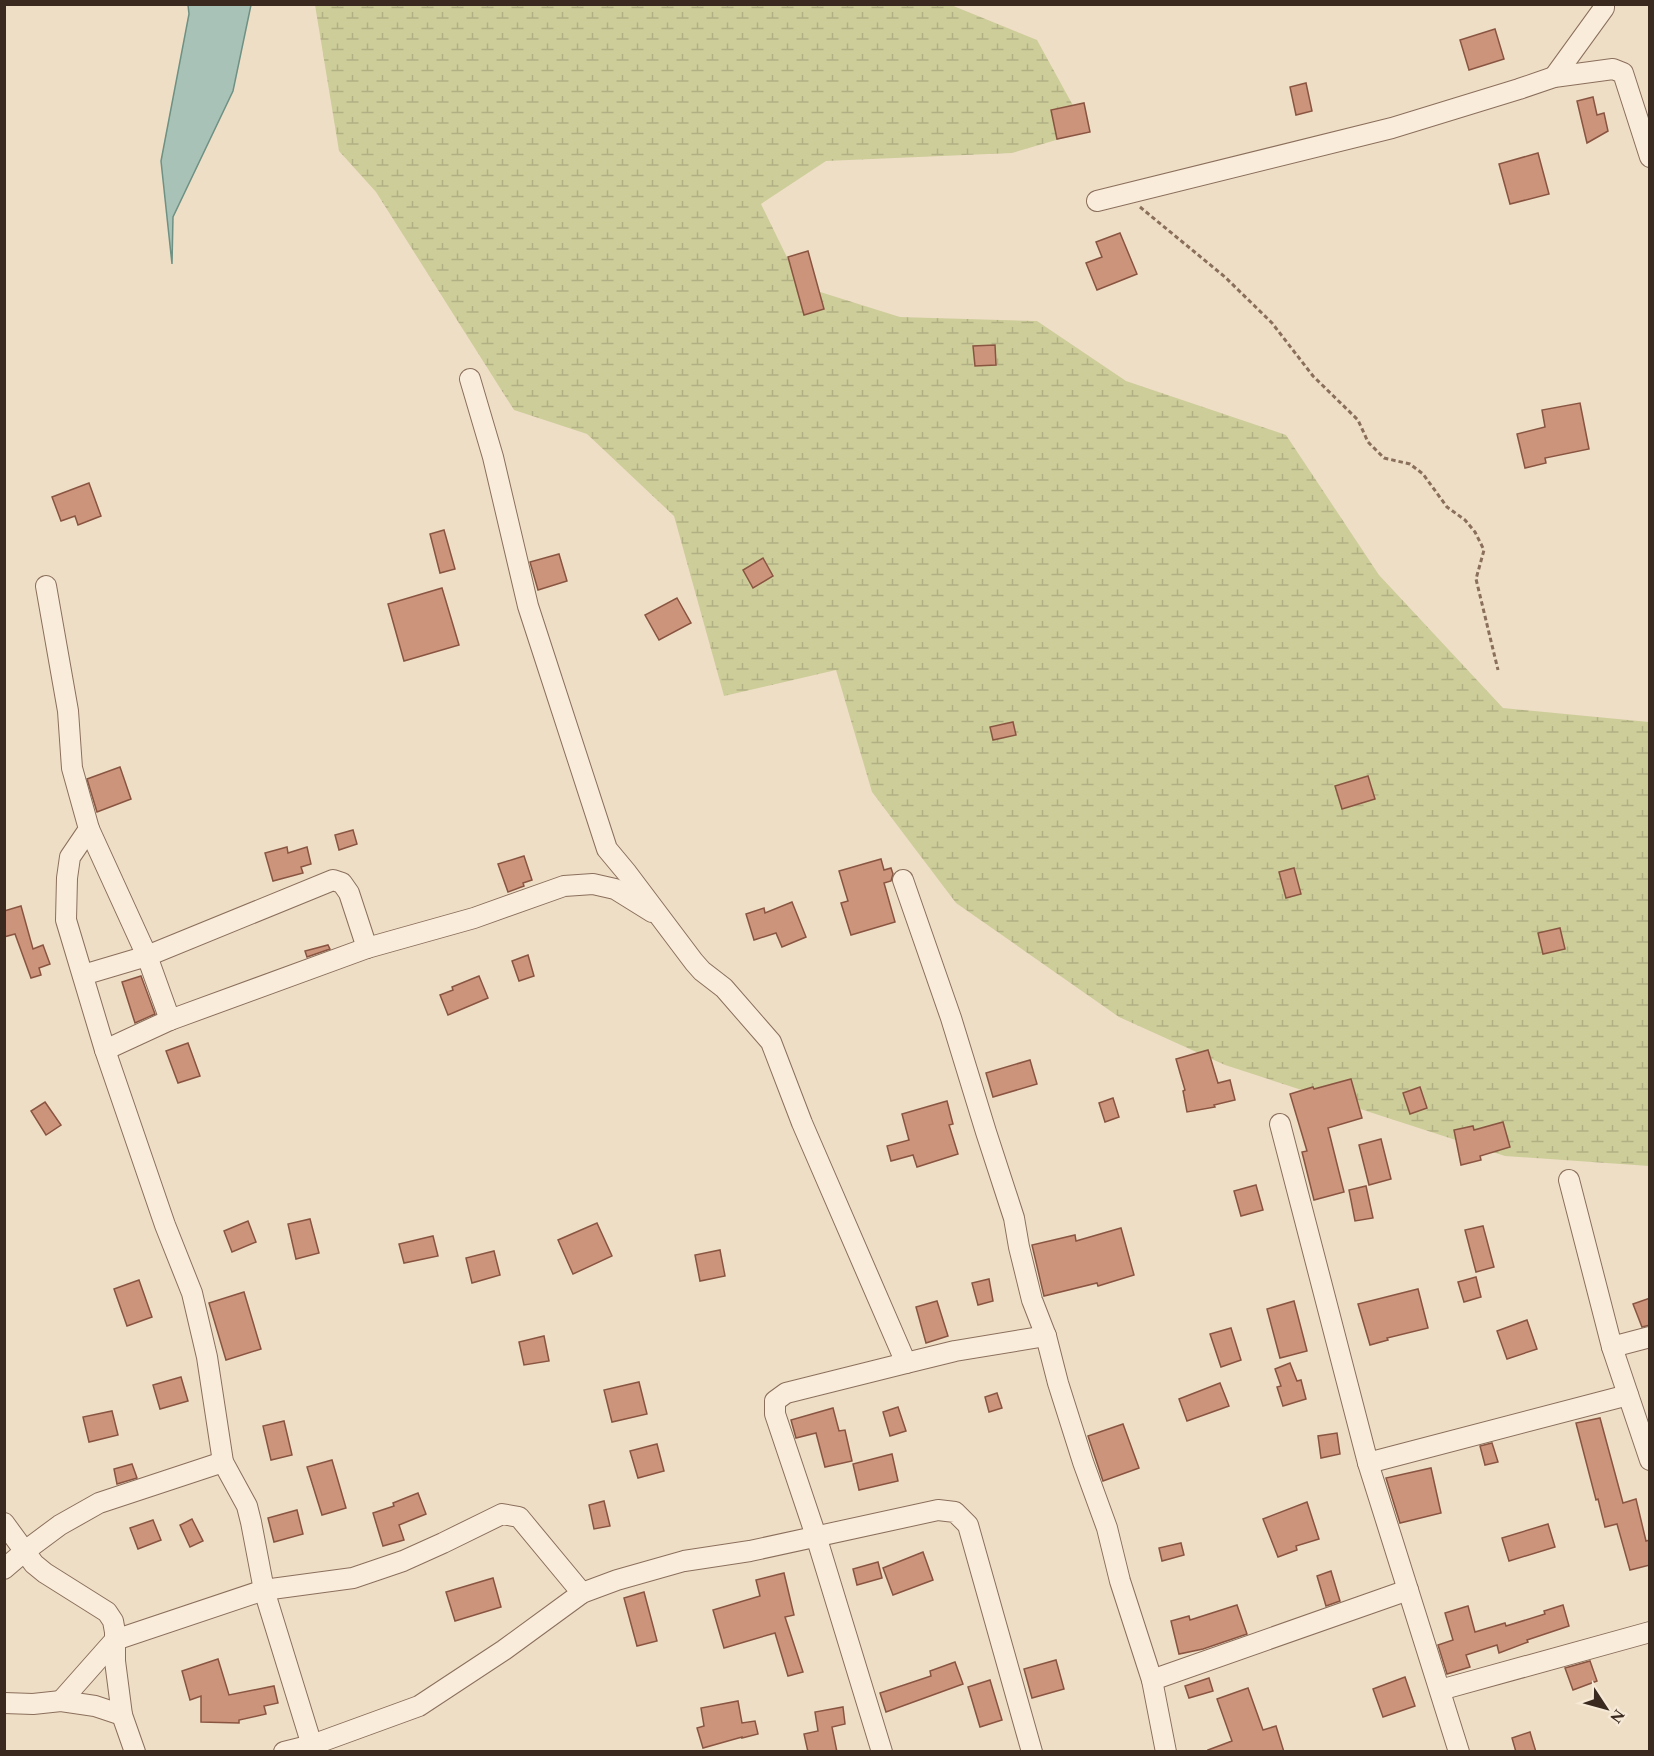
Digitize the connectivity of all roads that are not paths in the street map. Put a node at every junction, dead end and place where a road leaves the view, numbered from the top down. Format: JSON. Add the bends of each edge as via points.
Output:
{"nodes":[{"id":1,"x":1604,"y":4,"type":"edge"},
{"id":2,"x":1554,"y":77,"type":"junction"},
{"id":3,"x":1650,"y":157,"type":"edge"},
{"id":4,"x":1097,"y":201,"type":"dead end"},
{"id":5,"x":470,"y":379,"type":"dead end"},
{"id":6,"x":46,"y":586,"type":"dead end"},
{"id":7,"x":89,"y":829,"type":"junction"},
{"id":8,"x":903,"y":880,"type":"dead end"},
{"id":9,"x":661,"y":917,"type":"junction"},
{"id":10,"x":367,"y":948,"type":"junction"},
{"id":11,"x":147,"y":956,"type":"junction"},
{"id":12,"x":82,"y":975,"type":"junction"},
{"id":13,"x":170,"y":1020,"type":"junction"},
{"id":14,"x":105,"y":1050,"type":"junction"},
{"id":15,"x":1280,"y":1124,"type":"dead end"},
{"id":16,"x":1569,"y":1180,"type":"dead end"},
{"id":17,"x":1046,"y":1336,"type":"junction"},
{"id":18,"x":1650,"y":1337,"type":"edge"},
{"id":19,"x":1612,"y":1347,"type":"junction"},
{"id":20,"x":906,"y":1363,"type":"junction"},
{"id":21,"x":1628,"y":1395,"type":"junction"},
{"id":22,"x":1650,"y":1460,"type":"edge"},
{"id":23,"x":223,"y":1462,"type":"junction"},
{"id":24,"x":1368,"y":1463,"type":"junction"},
{"id":25,"x":4,"y":1523,"type":"edge"},
{"id":26,"x":816,"y":1536,"type":"junction"},
{"id":27,"x":24,"y":1551,"type":"junction"},
{"id":28,"x":4,"y":1569,"type":"edge"},
{"id":29,"x":264,"y":1590,"type":"junction"},
{"id":30,"x":1408,"y":1590,"type":"junction"},
{"id":31,"x":582,"y":1593,"type":"junction"},
{"id":32,"x":1650,"y":1632,"type":"edge"},
{"id":33,"x":115,"y":1640,"type":"junction"},
{"id":34,"x":1152,"y":1680,"type":"junction"},
{"id":35,"x":1440,"y":1690,"type":"junction"},
{"id":36,"x":61,"y":1701,"type":"junction"},
{"id":37,"x":4,"y":1703,"type":"edge"},
{"id":38,"x":122,"y":1715,"type":"junction"},
{"id":39,"x":313,"y":1748,"type":"edge"},
{"id":40,"x":135,"y":1752,"type":"edge"},
{"id":41,"x":284,"y":1752,"type":"edge"},
{"id":42,"x":882,"y":1752,"type":"edge"},
{"id":43,"x":1032,"y":1752,"type":"edge"},
{"id":44,"x":1166,"y":1752,"type":"edge"},
{"id":45,"x":1459,"y":1752,"type":"edge"}],
"edges":[{"from":1,"to":2,"type":"street"},
{"from":2,"to":3,"type":"street","via":[[1613,69],[1623,74]]},
{"from":2,"to":4,"type":"street","via":[[1392,128]]},
{"from":5,"to":9,"type":"street","via":[[528,606],[607,849]]},
{"from":6,"to":7,"type":"street","via":[[68,711],[72,768]]},
{"from":7,"to":11,"type":"street"},
{"from":7,"to":12,"type":"street","via":[[70,857],[65,902],[66,920]]},
{"from":8,"to":17,"type":"street","via":[[965,1059],[1014,1218],[1032,1300]]},
{"from":9,"to":10,"type":"street","via":[[615,889],[593,884],[564,886],[474,918]]},
{"from":9,"to":20,"type":"street","via":[[694,962],[724,988],[771,1042]]},
{"from":10,"to":11,"type":"street","via":[[349,892],[333,880]]},
{"from":10,"to":13,"type":"street"},
{"from":11,"to":12,"type":"street"},
{"from":11,"to":13,"type":"street"},
{"from":12,"to":14,"type":"street"},
{"from":13,"to":14,"type":"street"},
{"from":14,"to":23,"type":"street","via":[[192,1293],[207,1357]]},
{"from":15,"to":24,"type":"street"},
{"from":16,"to":19,"type":"street"},
{"from":17,"to":20,"type":"street"},
{"from":17,"to":34,"type":"street"},
{"from":18,"to":19,"type":"street"},
{"from":19,"to":21,"type":"street"},
{"from":20,"to":26,"type":"street","via":[[786,1394],[775,1401],[775,1414]]},
{"from":21,"to":22,"type":"street"},
{"from":21,"to":24,"type":"street"},
{"from":23,"to":27,"type":"street","via":[[99,1503]]},
{"from":23,"to":29,"type":"street","via":[[247,1506]]},
{"from":24,"to":30,"type":"street"},
{"from":25,"to":27,"type":"street"},
{"from":26,"to":31,"type":"street","via":[[684,1561]]},
{"from":26,"to":42,"type":"street"},
{"from":26,"to":43,"type":"street","via":[[939,1510],[955,1512],[968,1525]]},
{"from":27,"to":28,"type":"street"},
{"from":27,"to":33,"type":"street","via":[[45,1573],[107,1612],[113,1621]]},
{"from":29,"to":31,"type":"street","via":[[353,1578],[403,1561],[502,1514],[519,1516]]},
{"from":29,"to":33,"type":"street"},
{"from":29,"to":39,"type":"street"},
{"from":30,"to":34,"type":"street"},
{"from":30,"to":35,"type":"street"},
{"from":31,"to":39,"type":"street","via":[[419,1706]]},
{"from":32,"to":35,"type":"street"},
{"from":33,"to":36,"type":"street"},
{"from":33,"to":38,"type":"street"},
{"from":34,"to":44,"type":"street"},
{"from":35,"to":45,"type":"street"},
{"from":36,"to":37,"type":"street"},
{"from":36,"to":38,"type":"street"},
{"from":38,"to":40,"type":"street"},
{"from":39,"to":41,"type":"street"}]}
